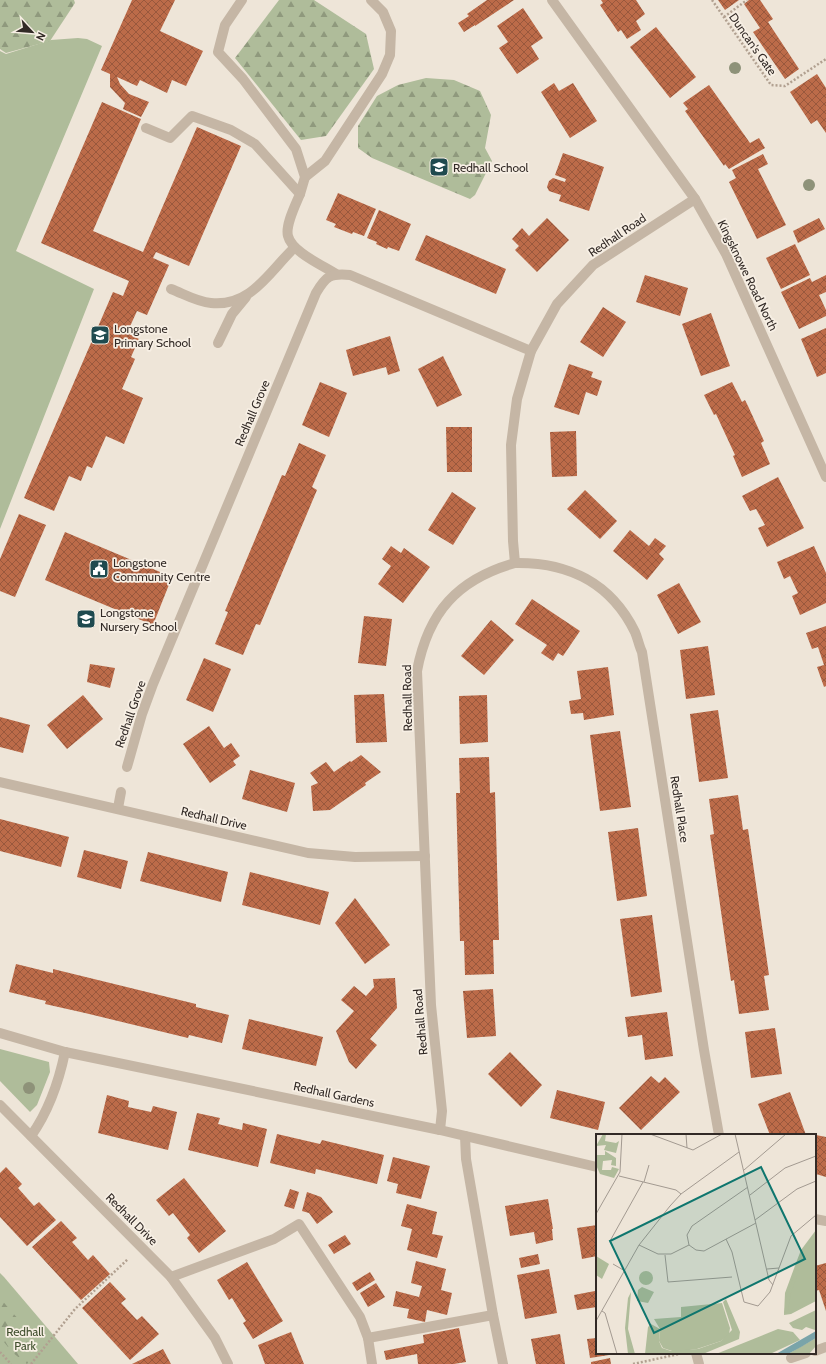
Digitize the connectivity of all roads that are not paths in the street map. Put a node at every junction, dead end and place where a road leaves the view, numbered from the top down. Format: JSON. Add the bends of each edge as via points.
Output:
{"nodes":[{"id":1,"x":242,"y":0,"type":"edge"},
{"id":2,"x":371,"y":0,"type":"edge"},
{"id":3,"x":556,"y":1,"type":"edge"},
{"id":4,"x":146,"y":128,"type":"dead end"},
{"id":5,"x":305,"y":176,"type":"junction"},
{"id":6,"x":300,"y":194,"type":"junction"},
{"id":7,"x":695,"y":199,"type":"junction"},
{"id":8,"x":294,"y":248,"type":"junction"},
{"id":9,"x":336,"y":274,"type":"junction"},
{"id":10,"x":171,"y":289,"type":"dead end"},
{"id":11,"x":246,"y":297,"type":"junction"},
{"id":12,"x":218,"y":343,"type":"dead end"},
{"id":13,"x":531,"y":351,"type":"junction"},
{"id":14,"x":826,"y":477,"type":"edge"},
{"id":15,"x":515,"y":563,"type":"junction"},
{"id":16,"x":127,"y":767,"type":"dead end"},
{"id":17,"x":0,"y":782,"type":"edge"},
{"id":18,"x":121,"y":792,"type":"dead end"},
{"id":19,"x":118,"y":808,"type":"junction"},
{"id":20,"x":425,"y":856,"type":"junction"},
{"id":21,"x":0,"y":1033,"type":"edge"},
{"id":22,"x":65,"y":1052,"type":"junction"},
{"id":23,"x":0,"y":1105,"type":"edge"},
{"id":24,"x":440,"y":1130,"type":"junction"},
{"id":25,"x":719,"y":1134,"type":"edge"},
{"id":26,"x":31,"y":1136,"type":"junction"},
{"id":27,"x":465,"y":1136,"type":"junction"},
{"id":28,"x":596,"y":1168,"type":"edge"},
{"id":29,"x":816,"y":1219,"type":"edge"},
{"id":30,"x":826,"y":1222,"type":"edge"},
{"id":31,"x":170,"y":1277,"type":"junction"},
{"id":32,"x":493,"y":1316,"type":"junction"},
{"id":33,"x":368,"y":1338,"type":"junction"},
{"id":34,"x":826,"y":1347,"type":"edge"},
{"id":35,"x":816,"y":1350,"type":"edge"},
{"id":36,"x":696,"y":1354,"type":"edge"},
{"id":37,"x":803,"y":1354,"type":"edge"},
{"id":38,"x":790,"y":1358,"type":"dead end"},
{"id":39,"x":228,"y":1364,"type":"edge"},
{"id":40,"x":372,"y":1364,"type":"edge"},
{"id":41,"x":503,"y":1364,"type":"edge"},
{"id":42,"x":699,"y":1364,"type":"edge"}],
"edges":[{"from":1,"to":5,"type":"street","via":[[225,25],[218,52],[243,79],[296,149]]},
{"from":2,"to":5,"type":"street","via":[[383,12],[391,31],[390,55],[382,74],[325,161]]},
{"from":3,"to":7,"type":"street","name":"Kingsknowe Road North"},
{"from":4,"to":6,"type":"street","via":[[170,138],[192,116],[231,130],[255,144]]},
{"from":5,"to":6,"type":"street"},
{"from":6,"to":8,"type":"street","via":[[289,222],[288,235]]},
{"from":7,"to":13,"type":"street","name":"Redhall Road","via":[[593,265],[557,304]]},
{"from":7,"to":14,"type":"street","name":"Kingsknowe Road North","via":[[726,254]]},
{"from":8,"to":9,"type":"street"},
{"from":8,"to":11,"type":"street"},
{"from":9,"to":13,"type":"street","via":[[350,275]]},
{"from":9,"to":16,"type":"street","name":"Redhall Grove","via":[[323,282],[316,293],[153,684]]},
{"from":10,"to":11,"type":"street","via":[[211,303],[230,303]]},
{"from":11,"to":12,"type":"street","via":[[232,314]]},
{"from":13,"to":15,"type":"street","name":"Redhall Road","via":[[517,399],[511,445]]},
{"from":15,"to":20,"type":"street","name":"Redhall Road","via":[[483,574],[456,594],[434,621],[420,653],[417,670]]},
{"from":15,"to":25,"type":"street","name":"Redhall Place","via":[[566,569],[596,585],[625,615],[642,652]]},
{"from":17,"to":19,"type":"street","name":"Redhall Drive"},
{"from":18,"to":19,"type":"street"},
{"from":19,"to":20,"type":"street","name":"Redhall Drive","via":[[308,853],[356,857]]},
{"from":20,"to":24,"type":"street","name":"Redhall Road","via":[[431,1005],[442,1111]]},
{"from":21,"to":22,"type":"street","name":"Redhall Gardens"},
{"from":22,"to":24,"type":"street","name":"Redhall Gardens"},
{"from":22,"to":26,"type":"street","via":[[62,1068],[41,1121]]},
{"from":23,"to":26,"type":"street","name":"Redhall Drive"},
{"from":24,"to":27,"type":"street","name":"Redhall Gardens"},
{"from":26,"to":31,"type":"street","name":"Redhall Drive"},
{"from":27,"to":28,"type":"street","name":"Redhall Gardens"},
{"from":27,"to":32,"type":"street","via":[[466,1159]]},
{"from":29,"to":30,"type":"street"},
{"from":31,"to":33,"type":"street","via":[[274,1239],[299,1224],[360,1316]]},
{"from":31,"to":39,"type":"street","name":"Redhall Drive","via":[[215,1338]]},
{"from":32,"to":33,"type":"street"},
{"from":32,"to":41,"type":"street"},
{"from":33,"to":40,"type":"street"},
{"from":34,"to":35,"type":"street"},
{"from":36,"to":42,"type":"street"},
{"from":37,"to":38,"type":"street"}]}
